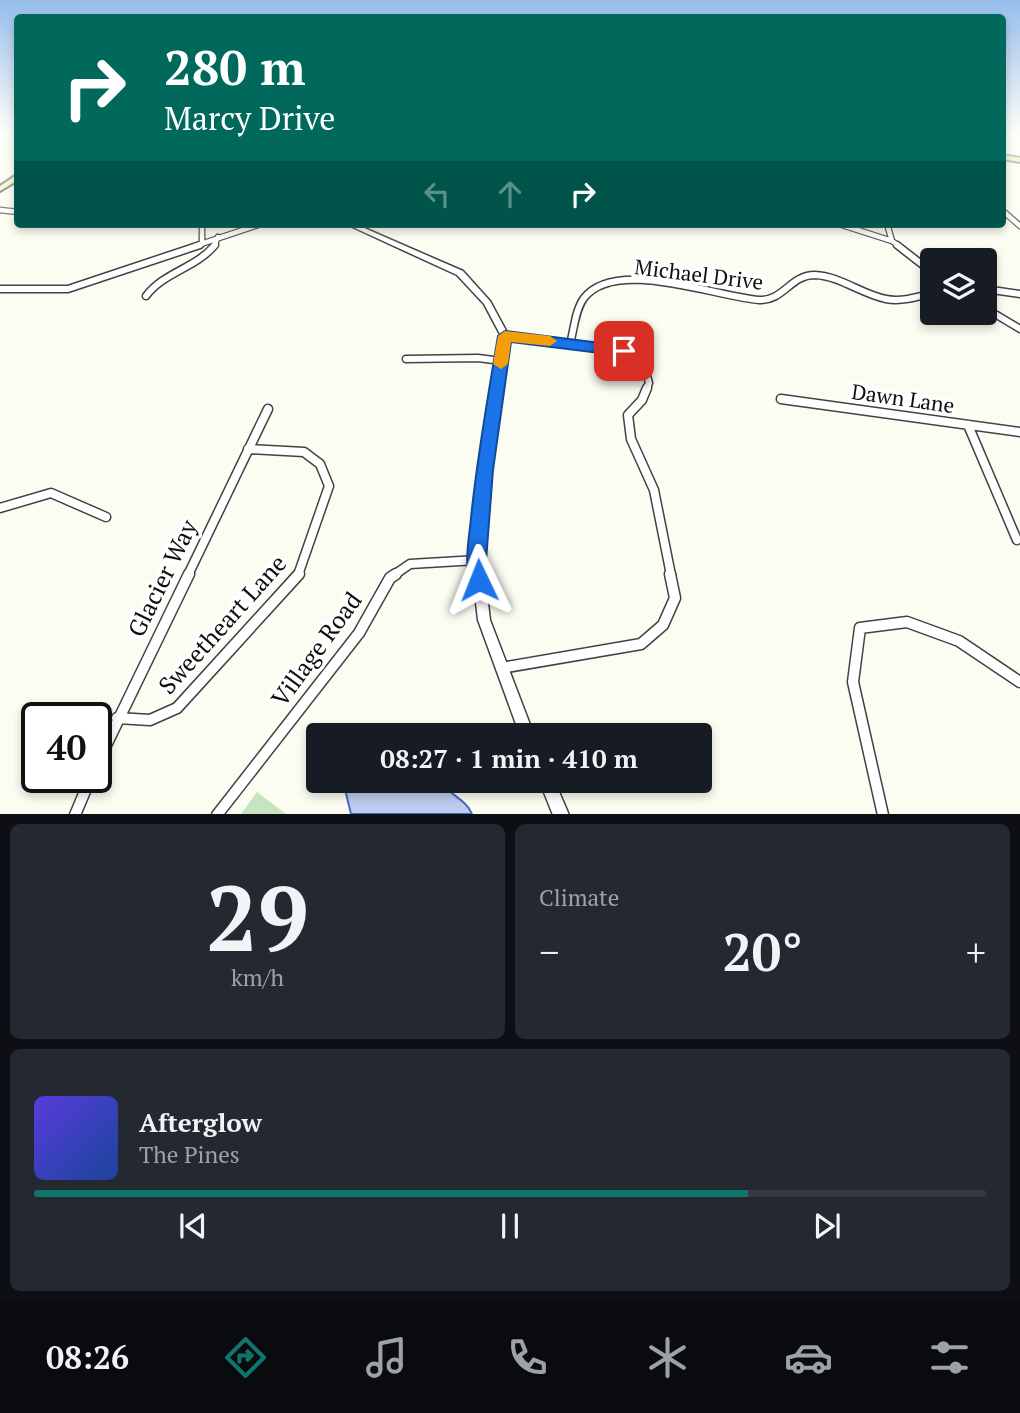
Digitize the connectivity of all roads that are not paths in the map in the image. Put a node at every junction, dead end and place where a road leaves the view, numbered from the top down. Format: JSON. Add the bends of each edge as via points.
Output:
{"nodes":[{"id":1,"x":1006,"y":214,"type":"edge"},
{"id":2,"x":1020,"y":226,"type":"edge"},
{"id":3,"x":202,"y":228,"type":"edge"},
{"id":4,"x":248,"y":228,"type":"edge"},
{"id":5,"x":358,"y":228,"type":"edge"},
{"id":6,"x":851,"y":228,"type":"edge"},
{"id":7,"x":888,"y":228,"type":"edge"},
{"id":8,"x":218,"y":237,"type":"junction"},
{"id":9,"x":892,"y":241,"type":"junction"},
{"id":10,"x":202,"y":243,"type":"junction"},
{"id":11,"x":920,"y":263,"type":"edge"},
{"id":12,"x":0,"y":289,"type":"edge"},
{"id":13,"x":997,"y":291,"type":"edge"},
{"id":14,"x":1020,"y":294,"type":"edge"},
{"id":15,"x":146,"y":296,"type":"dead end"},
{"id":16,"x":920,"y":296,"type":"edge"},
{"id":17,"x":997,"y":315,"type":"edge"},
{"id":18,"x":1020,"y":329,"type":"edge"},
{"id":19,"x":505,"y":336,"type":"junction"},
{"id":20,"x":570,"y":344,"type":"junction"},
{"id":21,"x":406,"y":359,"type":"dead end"},
{"id":22,"x":501,"y":361,"type":"junction"},
{"id":23,"x":781,"y":400,"type":"dead end"},
{"id":24,"x":268,"y":409,"type":"dead end"},
{"id":25,"x":968,"y":425,"type":"junction"},
{"id":26,"x":1020,"y":432,"type":"edge"},
{"id":27,"x":248,"y":449,"type":"junction"},
{"id":28,"x":0,"y":508,"type":"edge"},
{"id":29,"x":106,"y":517,"type":"dead end"},
{"id":30,"x":1017,"y":540,"type":"dead end"},
{"id":31,"x":477,"y":561,"type":"junction"},
{"id":32,"x":501,"y":668,"type":"junction"},
{"id":33,"x":1020,"y":682,"type":"edge"},
{"id":34,"x":117,"y":718,"type":"junction"},
{"id":35,"x":522,"y":723,"type":"edge"},
{"id":36,"x":112,"y":729,"type":"edge"},
{"id":37,"x":84,"y":793,"type":"edge"},
{"id":38,"x":552,"y":793,"type":"edge"},
{"id":39,"x":75,"y":814,"type":"edge"},
{"id":40,"x":217,"y":814,"type":"edge"},
{"id":41,"x":561,"y":814,"type":"edge"},
{"id":42,"x":883,"y":814,"type":"edge"}],
"edges":[{"from":1,"to":2,"type":"street"},
{"from":3,"to":10,"type":"street"},
{"from":4,"to":8,"type":"street"},
{"from":5,"to":19,"type":"street","via":[[460,274],[487,303]]},
{"from":6,"to":9,"type":"street"},
{"from":7,"to":9,"type":"street"},
{"from":8,"to":10,"type":"street"},
{"from":8,"to":15,"type":"street","via":[[215,246],[165,276]]},
{"from":9,"to":11,"type":"street"},
{"from":10,"to":12,"type":"street","via":[[68,289]]},
{"from":13,"to":14,"type":"street"},
{"from":16,"to":20,"type":"street","name":"Michael Drive","via":[[887,300],[818,276],[804,277],[777,298],[761,300],[649,281],[617,281],[583,299]]},
{"from":17,"to":18,"type":"street"},
{"from":19,"to":20,"type":"street"},
{"from":19,"to":22,"type":"street"},
{"from":20,"to":32,"type":"street","via":[[624,351],[644,365],[649,383],[628,415],[631,439],[654,490],[675,598],[663,625],[641,644]]},
{"from":21,"to":22,"type":"street"},
{"from":22,"to":31,"type":"street"},
{"from":23,"to":25,"type":"street","name":"Dawn Lane"},
{"from":24,"to":27,"type":"street","name":"Glacier Way"},
{"from":25,"to":26,"type":"street","name":"Dawn Lane"},
{"from":25,"to":30,"type":"street"},
{"from":27,"to":34,"type":"street","name":"Glacier Way"},
{"from":27,"to":34,"type":"street","name":"Sweetheart Lane","via":[[304,452],[320,464],[329,486],[300,573],[177,708],[150,720]]},
{"from":28,"to":29,"type":"street","via":[[51,493]]},
{"from":31,"to":32,"type":"street","via":[[484,620]]},
{"from":31,"to":40,"type":"street","name":"Village Road","via":[[410,564],[390,578],[359,633]]},
{"from":32,"to":35,"type":"street"},
{"from":33,"to":42,"type":"street","via":[[958,641],[907,622],[860,628],[853,682]]},
{"from":34,"to":36,"type":"street","name":"Glacier Way"},
{"from":37,"to":39,"type":"street"},
{"from":38,"to":41,"type":"street"}]}
